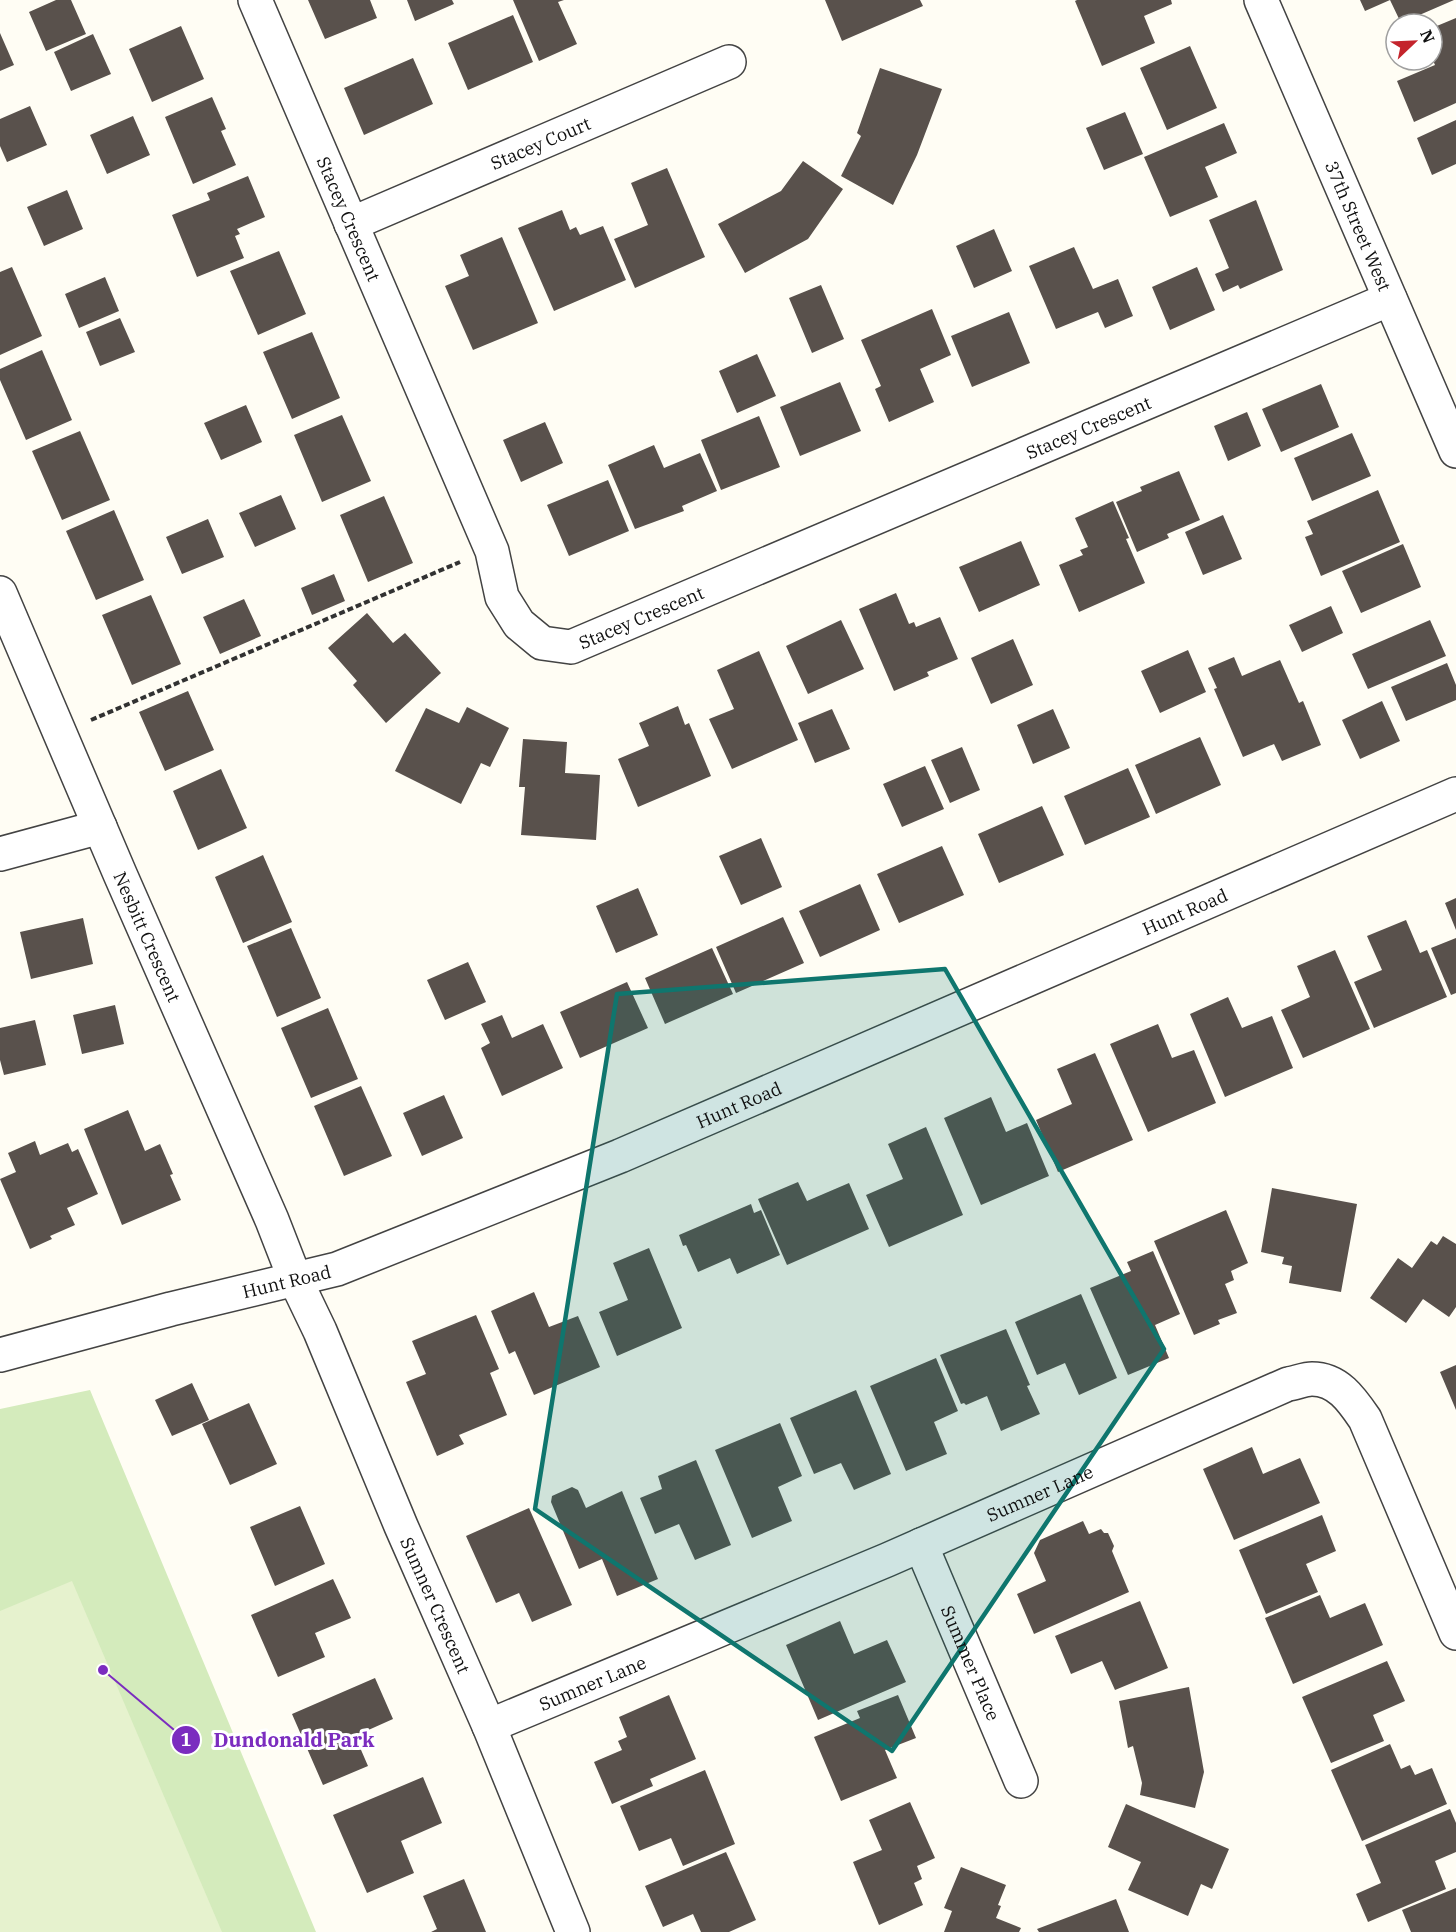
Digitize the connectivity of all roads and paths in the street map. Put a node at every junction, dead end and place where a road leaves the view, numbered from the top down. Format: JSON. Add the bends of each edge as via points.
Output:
{"nodes":[{"id":1,"x":255,"y":0,"type":"edge"},
{"id":2,"x":1261,"y":0,"type":"edge"},
{"id":3,"x":729,"y":62,"type":"dead end"},
{"id":4,"x":351,"y":224,"type":"junction"},
{"id":5,"x":1390,"y":299,"type":"junction"},
{"id":6,"x":1456,"y":451,"type":"edge"},
{"id":7,"x":456,"y":563,"type":"dead end"},
{"id":8,"x":0,"y":593,"type":"edge"},
{"id":9,"x":60,"y":734,"type":"junction"},
{"id":10,"x":1456,"y":794,"type":"edge"},
{"id":11,"x":100,"y":827,"type":"junction"},
{"id":12,"x":0,"y":854,"type":"edge"},
{"id":13,"x":295,"y":1279,"type":"junction"},
{"id":14,"x":0,"y":1356,"type":"edge"},
{"id":15,"x":921,"y":1545,"type":"junction"},
{"id":16,"x":1456,"y":1633,"type":"edge"},
{"id":17,"x":489,"y":1726,"type":"junction"},
{"id":18,"x":1021,"y":1781,"type":"dead end"},
{"id":19,"x":573,"y":1932,"type":"edge"}],
"edges":[{"from":1,"to":4,"type":"street","name":"Stacey Crescent"},
{"from":2,"to":5,"type":"street","name":"37th Street West"},
{"from":3,"to":4,"type":"street","name":"Stacey Court"},
{"from":4,"to":5,"type":"street","name":"Stacey Crescent","via":[[492,551],[502,597],[519,624],[543,643],[571,647]]},
{"from":5,"to":6,"type":"street","name":"37th Street West"},
{"from":7,"to":9,"type":"path"},
{"from":8,"to":9,"type":"street","name":"Nesbitt Crescent"},
{"from":9,"to":11,"type":"street","name":"Nesbitt Crescent"},
{"from":10,"to":13,"type":"street","name":"Hunt Road","via":[[620,1156],[337,1269]]},
{"from":11,"to":12,"type":"street"},
{"from":11,"to":13,"type":"street","name":"Nesbitt Crescent"},
{"from":13,"to":14,"type":"street","name":"Hunt Road"},
{"from":13,"to":17,"type":"street","name":"Sumner Crescent"},
{"from":15,"to":16,"type":"street","name":"Sumner Lane","via":[[1288,1384],[1312,1379],[1333,1383],[1351,1397],[1365,1419]]},
{"from":15,"to":17,"type":"street","name":"Sumner Lane"},
{"from":15,"to":18,"type":"street","name":"Summer Place"},
{"from":17,"to":19,"type":"street","name":"Sumner Crescent"}]}
